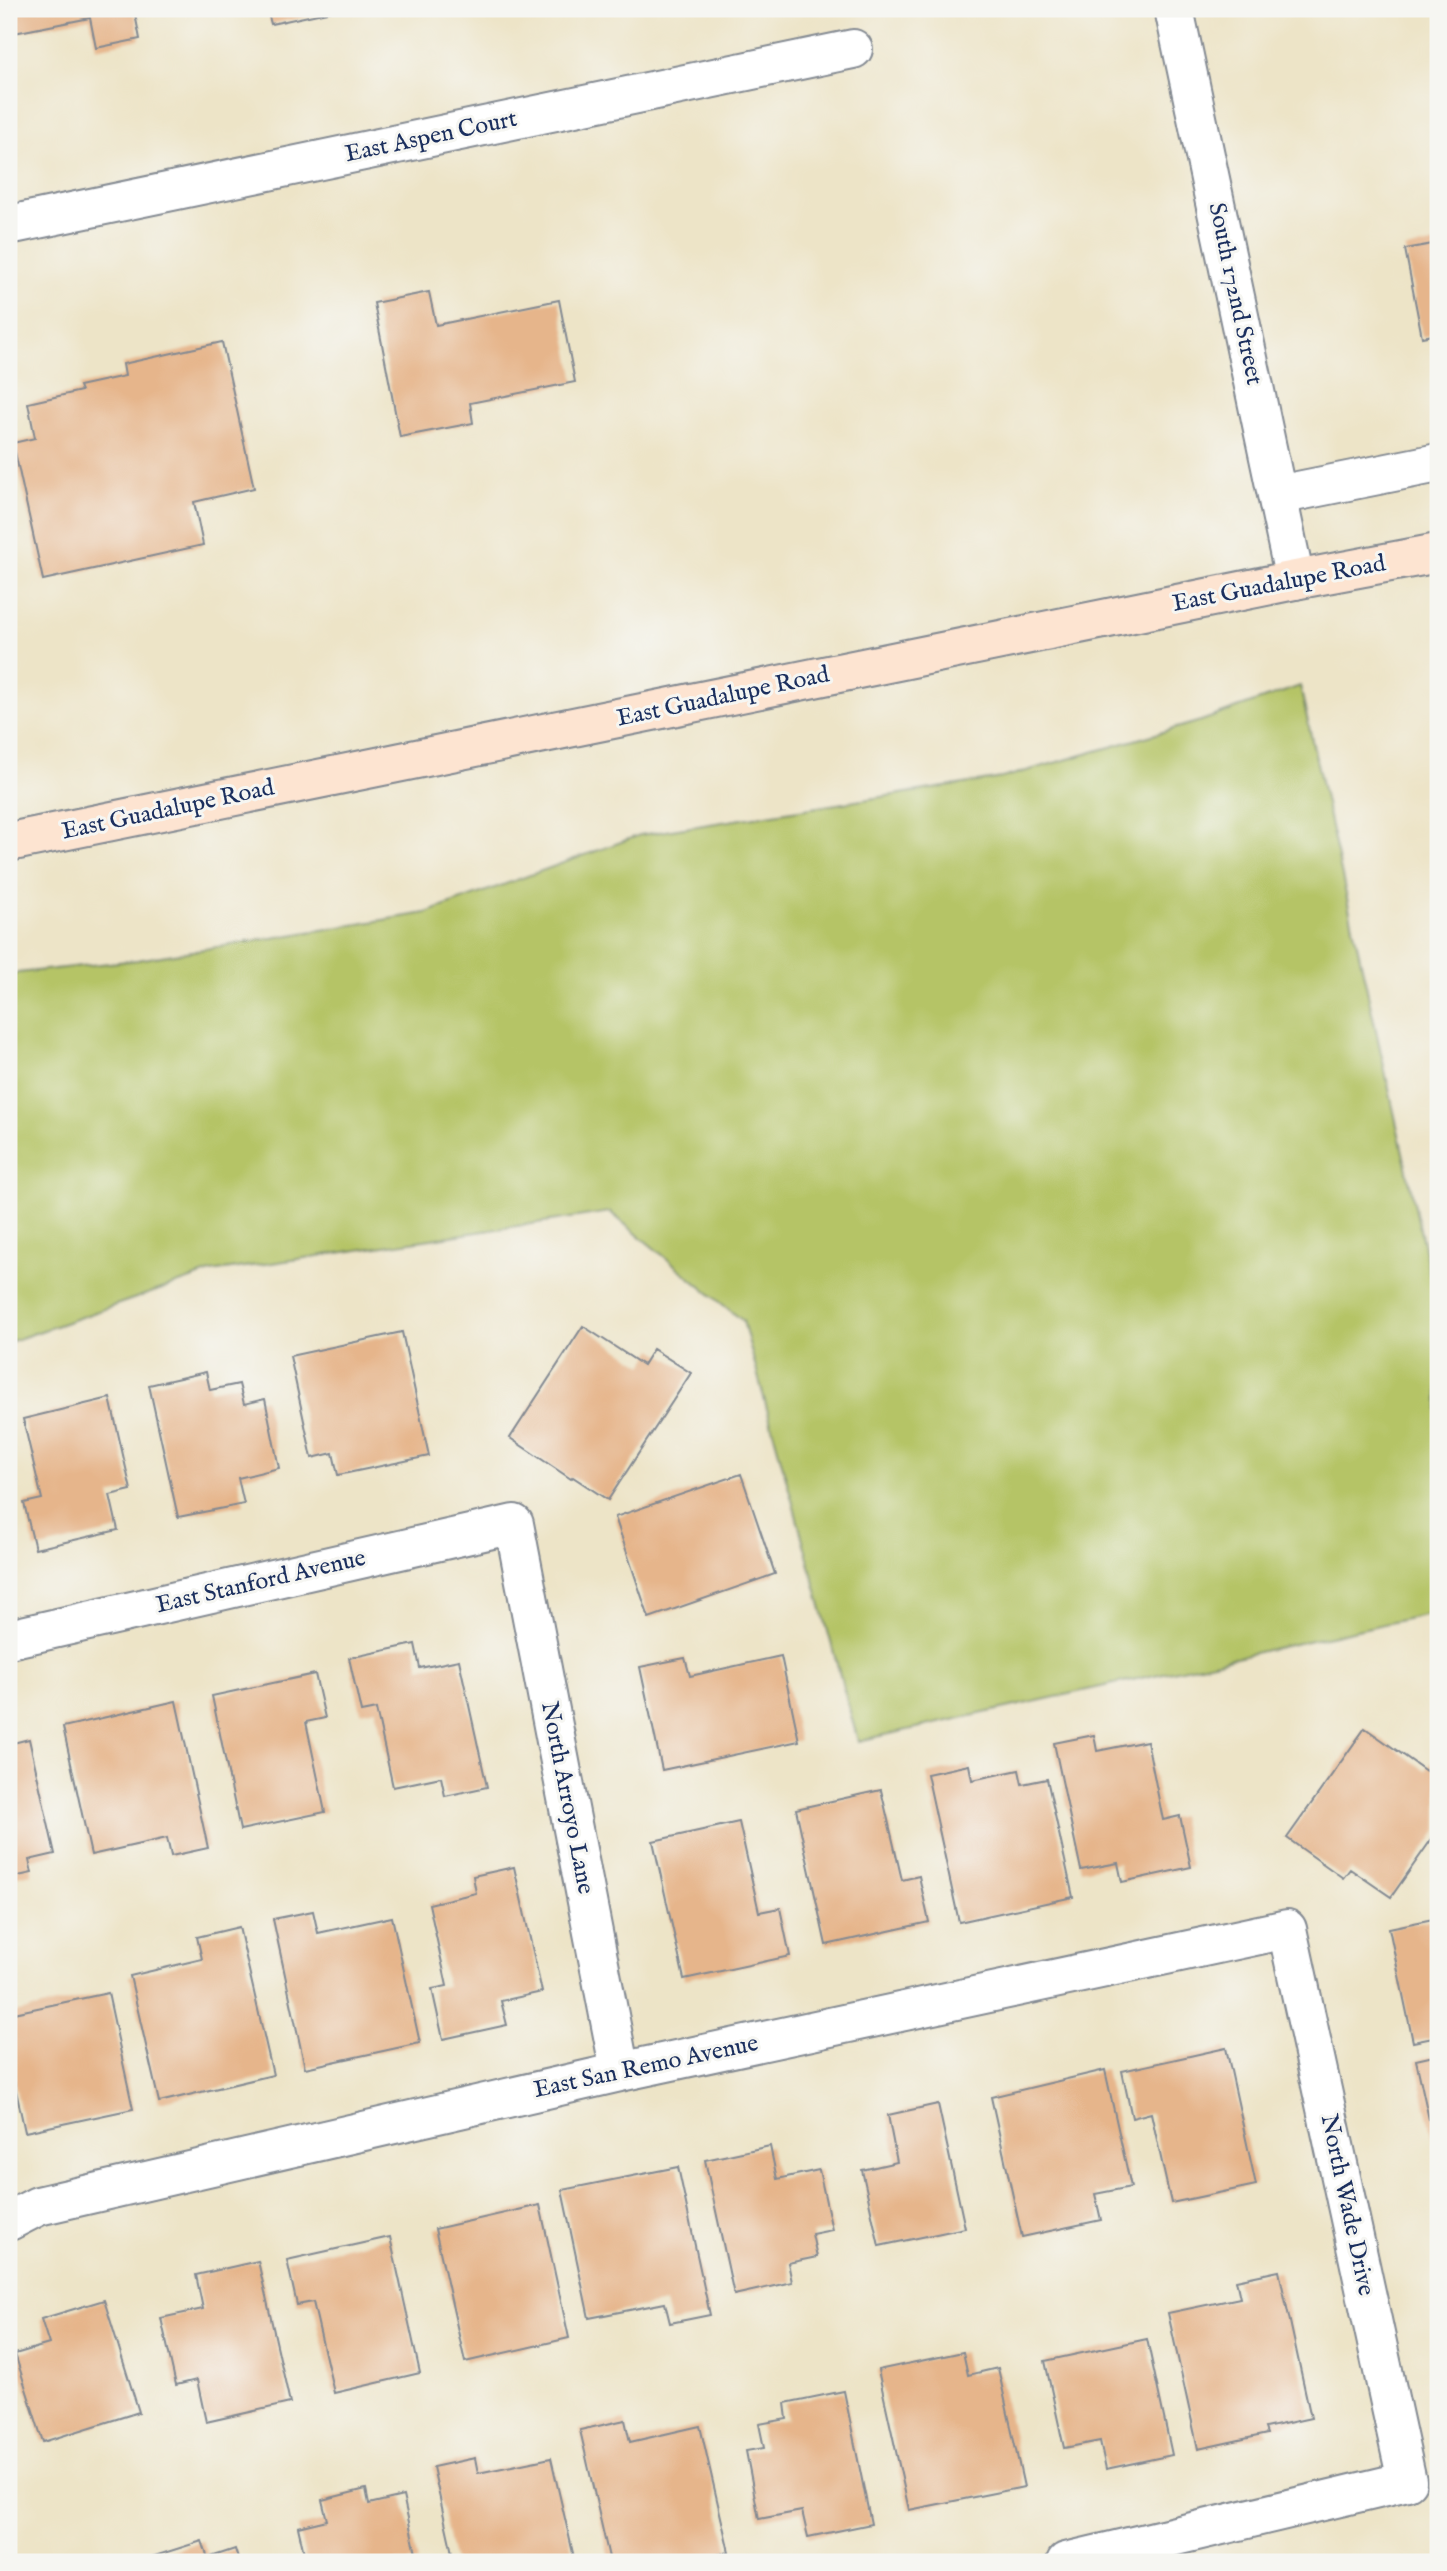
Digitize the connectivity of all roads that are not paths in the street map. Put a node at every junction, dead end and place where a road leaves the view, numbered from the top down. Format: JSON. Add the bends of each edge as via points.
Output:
{"nodes":[{"id":1,"x":1174,"y":9,"type":"edge"},
{"id":2,"x":853,"y":49,"type":"dead end"},
{"id":3,"x":9,"y":225,"type":"edge"},
{"id":4,"x":1438,"y":463,"type":"edge"},
{"id":5,"x":1278,"y":495,"type":"junction"},
{"id":6,"x":1438,"y":553,"type":"edge"},
{"id":7,"x":1295,"y":580,"type":"junction"},
{"id":8,"x":9,"y":842,"type":"edge"},
{"id":9,"x":514,"y":1524,"type":"joint"},
{"id":10,"x":9,"y":1639,"type":"edge"},
{"id":11,"x":1287,"y":1928,"type":"joint"},
{"id":12,"x":620,"y":2071,"type":"junction"},
{"id":13,"x":9,"y":2221,"type":"edge"},
{"id":14,"x":1066,"y":2562,"type":"edge"}],
"edges":[{"from":1,"to":5,"type":"street","name":"South 172nd Street"},
{"from":2,"to":3,"type":"street","name":"East Aspen Court"},
{"from":4,"to":5,"type":"street"},
{"from":5,"to":7,"type":"street","name":"South 172nd Street"},
{"from":6,"to":7,"type":"main road","name":"East Guadalupe Road"},
{"from":7,"to":8,"type":"main road","name":"East Guadalupe Road"},
{"from":9,"to":10,"type":"street","name":"East Stanford Avenue"},
{"from":9,"to":12,"type":"street","name":"North Arroyo Lane"},
{"from":11,"to":12,"type":"street","name":"East San Remo Avenue"},
{"from":11,"to":14,"type":"street","name":"North Wade Drive","via":[[1406,2481]]},
{"from":12,"to":13,"type":"street","name":"East San Remo Avenue","via":[[38,2206]]}]}
